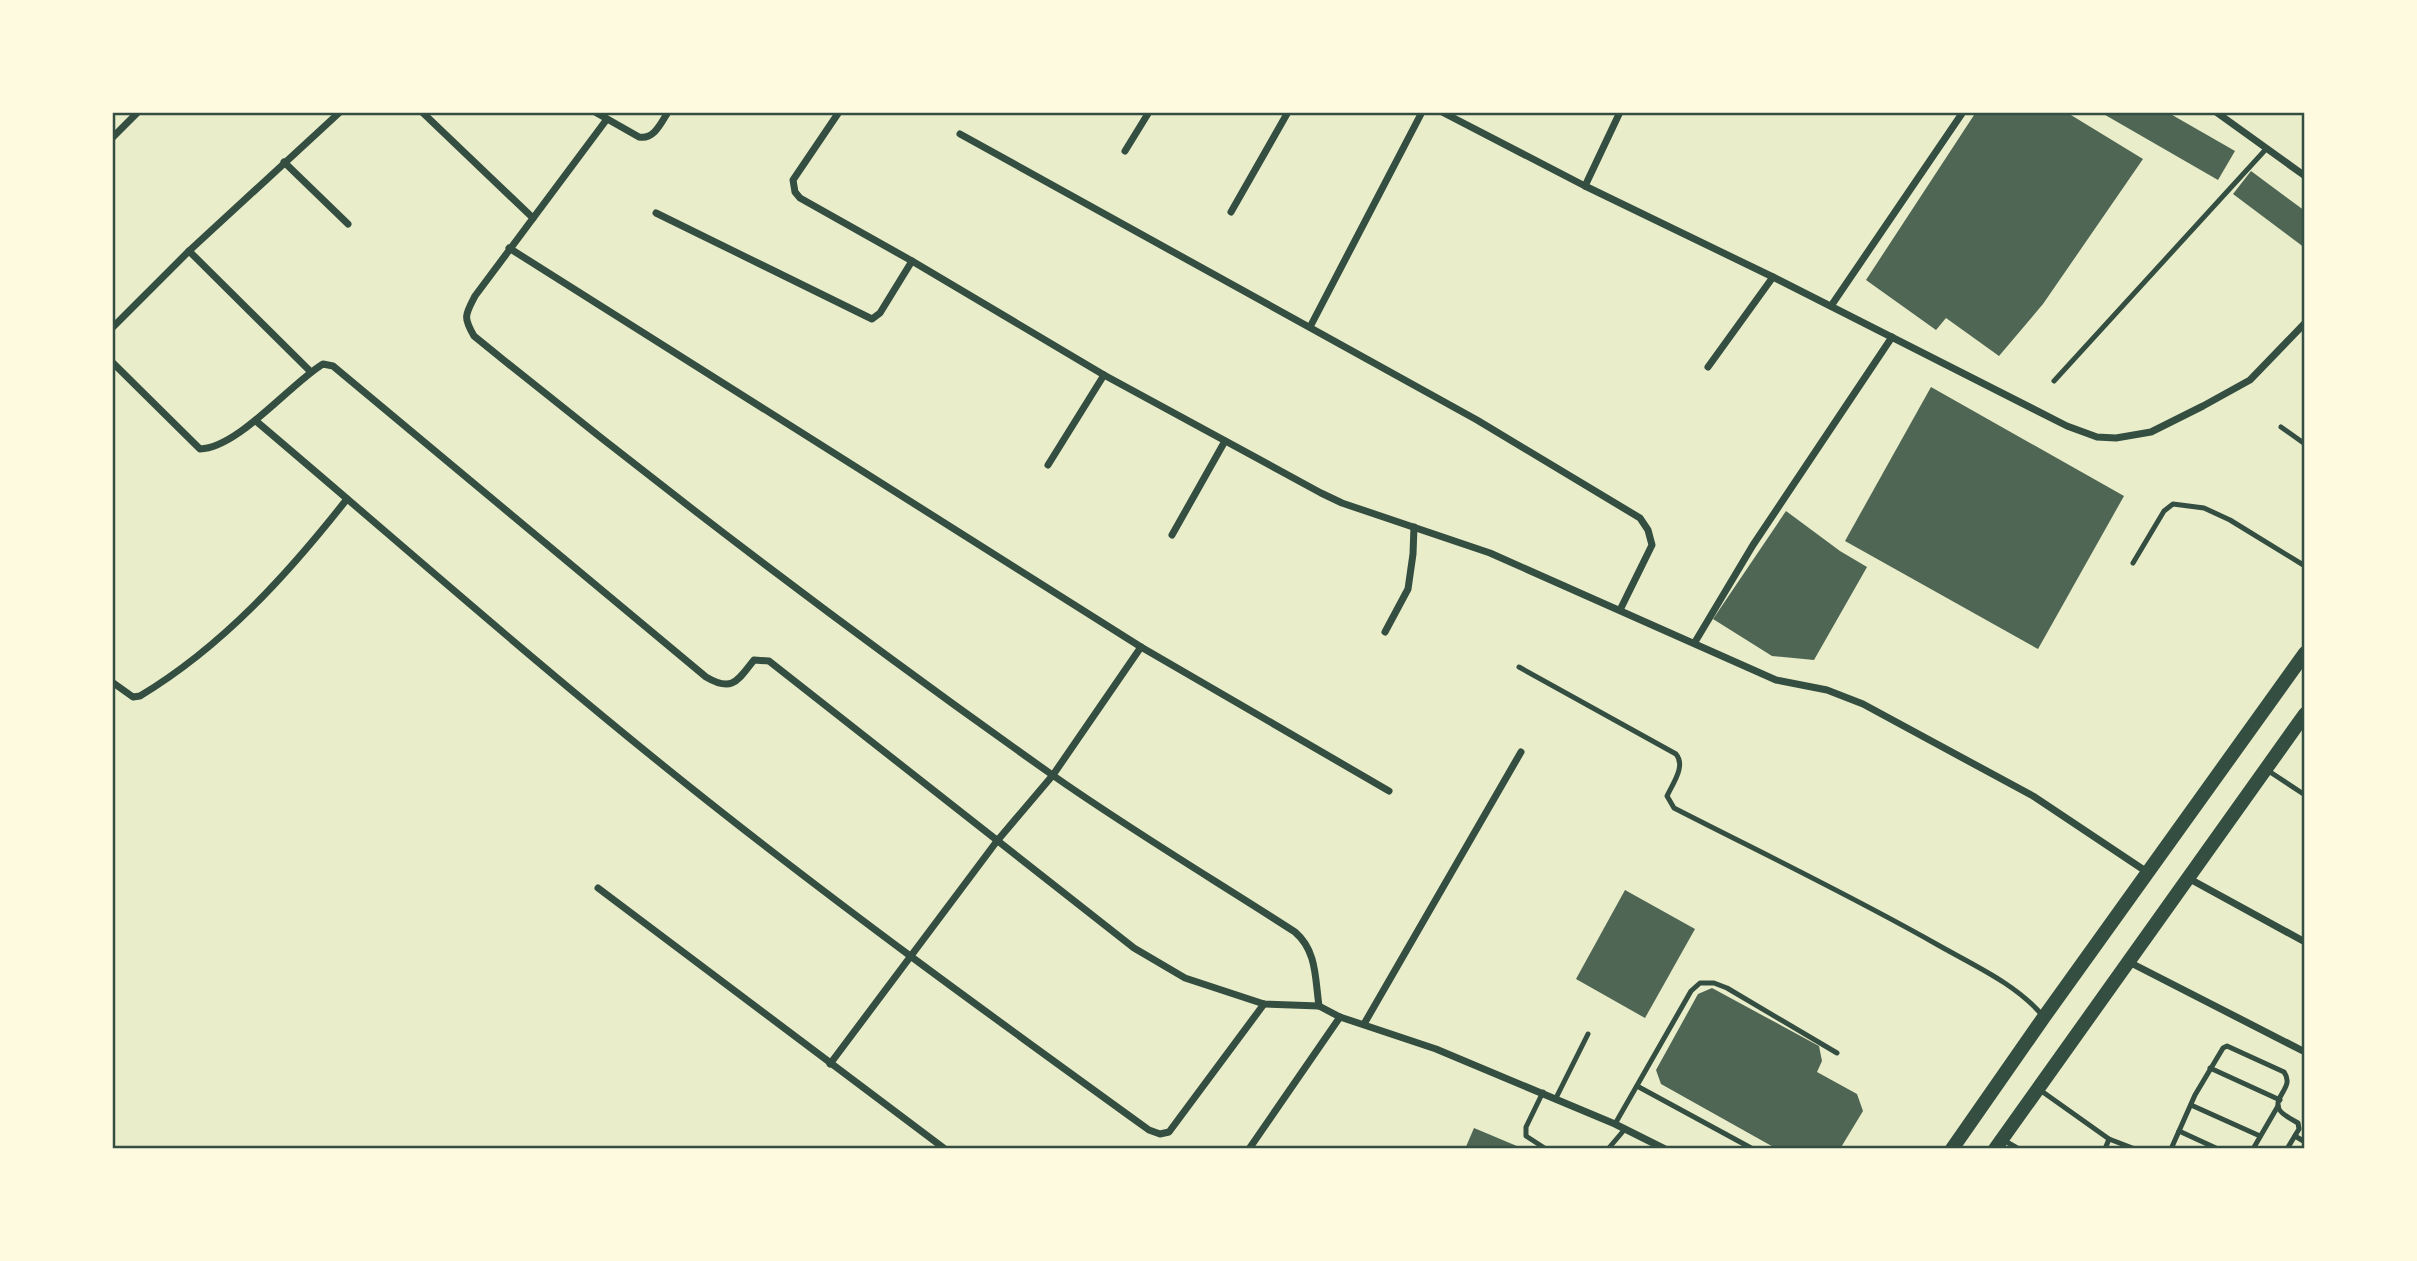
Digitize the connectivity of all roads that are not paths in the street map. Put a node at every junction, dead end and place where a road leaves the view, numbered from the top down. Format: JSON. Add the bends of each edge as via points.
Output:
{"nodes":[{"id":1,"x":138,"y":112,"type":"edge"},
{"id":2,"x":340,"y":112,"type":"edge"},
{"id":3,"x":422,"y":112,"type":"edge"},
{"id":4,"x":596,"y":112,"type":"edge"},
{"id":5,"x":668,"y":112,"type":"edge"},
{"id":6,"x":839,"y":112,"type":"edge"},
{"id":7,"x":1149,"y":112,"type":"edge"},
{"id":8,"x":1288,"y":112,"type":"edge"},
{"id":9,"x":1422,"y":112,"type":"edge"},
{"id":10,"x":1443,"y":112,"type":"edge"},
{"id":11,"x":1620,"y":112,"type":"edge"},
{"id":12,"x":1963,"y":112,"type":"edge"},
{"id":13,"x":2216,"y":112,"type":"edge"},
{"id":14,"x":1459,"y":116,"type":"edge"},
{"id":15,"x":607,"y":119,"type":"junction"},
{"id":16,"x":960,"y":134,"type":"dead end"},
{"id":17,"x":112,"y":138,"type":"edge"},
{"id":18,"x":2267,"y":148,"type":"junction"},
{"id":19,"x":1125,"y":151,"type":"dead end"},
{"id":20,"x":284,"y":162,"type":"junction"},
{"id":21,"x":2305,"y":176,"type":"edge"},
{"id":22,"x":1585,"y":186,"type":"junction"},
{"id":23,"x":1231,"y":212,"type":"dead end"},
{"id":24,"x":656,"y":213,"type":"dead end"},
{"id":25,"x":533,"y":218,"type":"junction"},
{"id":26,"x":348,"y":224,"type":"dead end"},
{"id":27,"x":509,"y":248,"type":"junction"},
{"id":28,"x":189,"y":251,"type":"junction"},
{"id":29,"x":912,"y":261,"type":"junction"},
{"id":30,"x":1773,"y":277,"type":"junction"},
{"id":31,"x":1831,"y":306,"type":"junction"},
{"id":32,"x":2305,"y":324,"type":"edge"},
{"id":33,"x":1310,"y":327,"type":"junction"},
{"id":34,"x":112,"y":328,"type":"edge"},
{"id":35,"x":1892,"y":337,"type":"junction"},
{"id":36,"x":112,"y":362,"type":"edge"},
{"id":37,"x":1708,"y":367,"type":"dead end"},
{"id":38,"x":310,"y":372,"type":"junction"},
{"id":39,"x":1104,"y":375,"type":"junction"},
{"id":40,"x":2054,"y":382,"type":"dead end"},
{"id":41,"x":256,"y":421,"type":"junction"},
{"id":42,"x":2281,"y":427,"type":"dead end"},
{"id":43,"x":1225,"y":441,"type":"junction"},
{"id":44,"x":2305,"y":444,"type":"edge"},
{"id":45,"x":1048,"y":465,"type":"dead end"},
{"id":46,"x":347,"y":499,"type":"junction"},
{"id":47,"x":1414,"y":527,"type":"junction"},
{"id":48,"x":1172,"y":535,"type":"dead end"},
{"id":49,"x":2133,"y":563,"type":"dead end"},
{"id":50,"x":2305,"y":566,"type":"edge"},
{"id":51,"x":1620,"y":610,"type":"junction"},
{"id":52,"x":1385,"y":632,"type":"dead end"},
{"id":53,"x":1695,"y":642,"type":"junction"},
{"id":54,"x":1141,"y":648,"type":"junction"},
{"id":55,"x":2305,"y":653,"type":"edge"},
{"id":56,"x":1520,"y":667,"type":"dead end"},
{"id":57,"x":112,"y":681,"type":"edge"},
{"id":58,"x":2305,"y":714,"type":"edge"},
{"id":59,"x":1521,"y":752,"type":"dead end"},
{"id":60,"x":2266,"y":769,"type":"junction"},
{"id":61,"x":1053,"y":775,"type":"junction"},
{"id":62,"x":1389,"y":791,"type":"dead end"},
{"id":63,"x":2305,"y":795,"type":"edge"},
{"id":64,"x":997,"y":841,"type":"junction"},
{"id":65,"x":2147,"y":872,"type":"junction"},
{"id":66,"x":2188,"y":878,"type":"junction"},
{"id":67,"x":598,"y":888,"type":"dead end"},
{"id":68,"x":2305,"y":942,"type":"edge"},
{"id":69,"x":909,"y":957,"type":"junction"},
{"id":70,"x":2128,"y":962,"type":"junction"},
{"id":71,"x":1264,"y":1004,"type":"junction"},
{"id":72,"x":1319,"y":1006,"type":"junction"},
{"id":73,"x":1340,"y":1017,"type":"junction"},
{"id":74,"x":2044,"y":1017,"type":"junction"},
{"id":75,"x":1364,"y":1024,"type":"junction"},
{"id":76,"x":1588,"y":1034,"type":"dead end"},
{"id":77,"x":2305,"y":1052,"type":"edge"},
{"id":78,"x":1838,"y":1053,"type":"dead end"},
{"id":79,"x":830,"y":1065,"type":"junction"},
{"id":80,"x":2210,"y":1068,"type":"junction"},
{"id":81,"x":1637,"y":1086,"type":"junction"},
{"id":82,"x":2038,"y":1088,"type":"junction"},
{"id":83,"x":1543,"y":1093,"type":"junction"},
{"id":84,"x":1556,"y":1098,"type":"junction"},
{"id":85,"x":2279,"y":1103,"type":"junction"},
{"id":86,"x":2191,"y":1105,"type":"junction"},
{"id":87,"x":1615,"y":1124,"type":"junction"},
{"id":88,"x":1625,"y":1129,"type":"junction"},
{"id":89,"x":2179,"y":1131,"type":"junction"},
{"id":90,"x":2260,"y":1136,"type":"junction"},
{"id":91,"x":2295,"y":1136,"type":"junction"},
{"id":92,"x":2109,"y":1139,"type":"junction"},
{"id":93,"x":2305,"y":1142,"type":"edge"},
{"id":94,"x":1998,"y":1144,"type":"edge"},
{"id":95,"x":945,"y":1149,"type":"edge"},
{"id":96,"x":1249,"y":1149,"type":"edge"},
{"id":97,"x":1546,"y":1149,"type":"edge"},
{"id":98,"x":1608,"y":1149,"type":"edge"},
{"id":99,"x":1665,"y":1149,"type":"edge"},
{"id":100,"x":1753,"y":1149,"type":"edge"},
{"id":101,"x":1952,"y":1149,"type":"edge"},
{"id":102,"x":2019,"y":1149,"type":"edge"},
{"id":103,"x":2105,"y":1149,"type":"edge"},
{"id":104,"x":2135,"y":1149,"type":"edge"},
{"id":105,"x":2171,"y":1149,"type":"edge"},
{"id":106,"x":2218,"y":1149,"type":"edge"},
{"id":107,"x":2253,"y":1149,"type":"edge"},
{"id":108,"x":2287,"y":1149,"type":"edge"}],
"edges":[{"from":1,"to":17,"type":"street"},
{"from":2,"to":20,"type":"street"},
{"from":3,"to":25,"type":"street"},
{"from":4,"to":15,"type":"street"},
{"from":5,"to":15,"type":"street","via":[[645,138]]},
{"from":6,"to":29,"type":"street","via":[[793,180],[794,192]]},
{"from":7,"to":19,"type":"street"},
{"from":8,"to":23,"type":"street"},
{"from":9,"to":33,"type":"street"},
{"from":10,"to":14,"type":"street"},
{"from":11,"to":22,"type":"street"},
{"from":12,"to":31,"type":"street"},
{"from":13,"to":18,"type":"street"},
{"from":14,"to":22,"type":"street"},
{"from":15,"to":25,"type":"street"},
{"from":16,"to":33,"type":"street"},
{"from":18,"to":21,"type":"street"},
{"from":18,"to":40,"type":"lane"},
{"from":20,"to":26,"type":"street"},
{"from":20,"to":28,"type":"street"},
{"from":22,"to":30,"type":"street"},
{"from":24,"to":29,"type":"street","via":[[872,319]]},
{"from":25,"to":27,"type":"street"},
{"from":27,"to":54,"type":"street"},
{"from":27,"to":61,"type":"street","via":[[465,315],[474,336],[816,603]]},
{"from":28,"to":34,"type":"street"},
{"from":28,"to":38,"type":"street"},
{"from":29,"to":39,"type":"street"},
{"from":30,"to":31,"type":"street"},
{"from":30,"to":37,"type":"street"},
{"from":31,"to":35,"type":"street"},
{"from":32,"to":35,"type":"street","via":[[2250,380],[2151,432],[2116,438],[2097,437],[2067,426]]},
{"from":33,"to":51,"type":"street","via":[[1643,520],[1652,545]]},
{"from":35,"to":53,"type":"street","via":[[1753,545]]},
{"from":36,"to":41,"type":"street","via":[[200,449],[219,444]]},
{"from":38,"to":41,"type":"street"},
{"from":38,"to":64,"type":"street","via":[[323,364],[333,366],[706,677],[728,685],[754,660],[769,661]]},
{"from":39,"to":43,"type":"street"},
{"from":39,"to":45,"type":"street"},
{"from":41,"to":46,"type":"street"},
{"from":42,"to":44,"type":"lane"},
{"from":43,"to":47,"type":"street","via":[[1342,503]]},
{"from":43,"to":48,"type":"street"},
{"from":46,"to":57,"type":"street","via":[[246,614],[194,659],[140,696]]},
{"from":46,"to":69,"type":"street","via":[[649,753]]},
{"from":47,"to":51,"type":"street","via":[[1490,553]]},
{"from":47,"to":52,"type":"street","via":[[1408,589]]},
{"from":49,"to":50,"type":"lane","via":[[2164,511],[2173,504],[2204,508],[2230,520]]},
{"from":51,"to":53,"type":"street"},
{"from":53,"to":65,"type":"street","via":[[1776,680],[1828,690],[1863,704],[2033,796]]},
{"from":54,"to":61,"type":"street"},
{"from":54,"to":62,"type":"street"},
{"from":55,"to":65,"type":"main road"},
{"from":56,"to":74,"type":"lane","via":[[1676,754],[1681,766],[1667,796],[1674,808],[1873,908],[1995,977],[2029,999]]},
{"from":58,"to":60,"type":"main road"},
{"from":59,"to":75,"type":"street"},
{"from":60,"to":63,"type":"lane"},
{"from":60,"to":66,"type":"main road"},
{"from":61,"to":64,"type":"street"},
{"from":61,"to":72,"type":"street","via":[[1305,940],[1311,949]]},
{"from":64,"to":69,"type":"street"},
{"from":64,"to":71,"type":"street","via":[[1134,948],[1185,978]]},
{"from":65,"to":74,"type":"main road"},
{"from":66,"to":68,"type":"street"},
{"from":66,"to":70,"type":"main road"},
{"from":67,"to":79,"type":"street"},
{"from":69,"to":71,"type":"street","via":[[1160,1134],[1169,1132]]},
{"from":69,"to":79,"type":"street"},
{"from":70,"to":77,"type":"street"},
{"from":70,"to":82,"type":"main road"},
{"from":71,"to":72,"type":"street"},
{"from":72,"to":73,"type":"street"},
{"from":73,"to":75,"type":"street"},
{"from":73,"to":96,"type":"street"},
{"from":74,"to":101,"type":"main road"},
{"from":75,"to":83,"type":"street"},
{"from":76,"to":84,"type":"lane"},
{"from":78,"to":81,"type":"lane","via":[[1727,988],[1700,983],[1691,991]]},
{"from":79,"to":95,"type":"street"},
{"from":80,"to":85,"type":"lane"},
{"from":80,"to":85,"type":"lane","via":[[2227,1046],[2284,1072],[2288,1079]]},
{"from":80,"to":86,"type":"lane"},
{"from":81,"to":87,"type":"lane"},
{"from":81,"to":100,"type":"lane"},
{"from":82,"to":92,"type":"lane"},
{"from":82,"to":94,"type":"main road"},
{"from":83,"to":84,"type":"street"},
{"from":83,"to":97,"type":"lane","via":[[1526,1136]]},
{"from":84,"to":87,"type":"street"},
{"from":85,"to":90,"type":"lane"},
{"from":85,"to":91,"type":"lane","via":[[2280,1111],[2298,1124]]},
{"from":86,"to":89,"type":"lane"},
{"from":86,"to":90,"type":"lane"},
{"from":87,"to":88,"type":"street"},
{"from":88,"to":98,"type":"lane"},
{"from":88,"to":99,"type":"street"},
{"from":89,"to":105,"type":"lane"},
{"from":89,"to":106,"type":"lane"},
{"from":90,"to":107,"type":"lane"},
{"from":91,"to":93,"type":"lane"},
{"from":91,"to":108,"type":"lane"},
{"from":92,"to":103,"type":"lane"},
{"from":92,"to":104,"type":"lane"},
{"from":94,"to":102,"type":"lane"}]}
